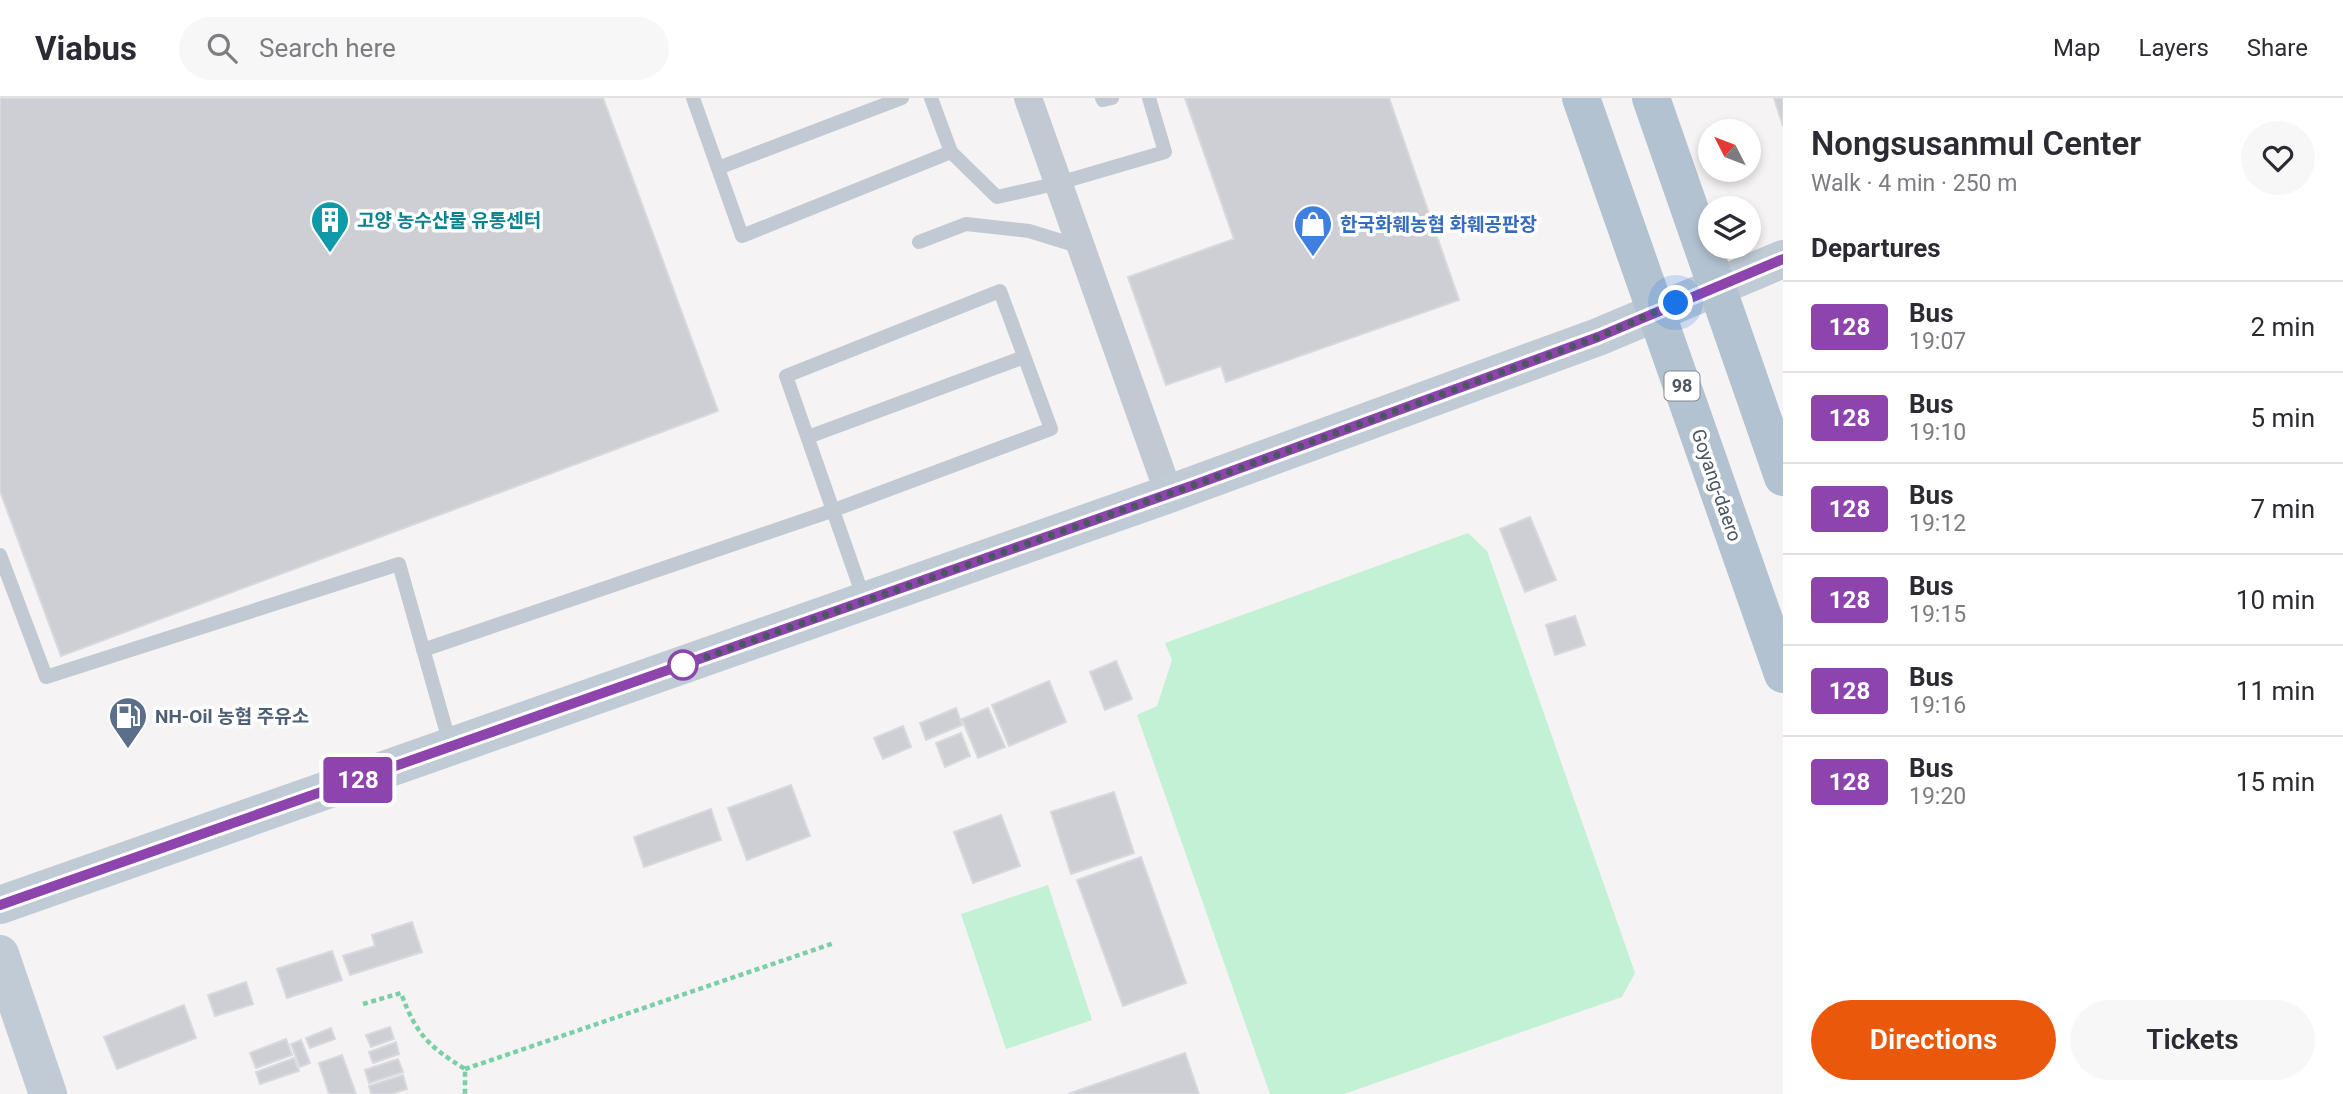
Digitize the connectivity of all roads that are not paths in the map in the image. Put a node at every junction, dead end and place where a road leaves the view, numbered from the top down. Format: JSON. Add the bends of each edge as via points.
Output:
{"nodes":[{"id":1,"x":693,"y":98,"type":"edge"},
{"id":2,"x":902,"y":98,"type":"edge"},
{"id":3,"x":931,"y":98,"type":"edge"},
{"id":4,"x":1028,"y":98,"type":"edge"},
{"id":5,"x":1102,"y":98,"type":"edge"},
{"id":6,"x":1112,"y":98,"type":"edge"},
{"id":7,"x":1149,"y":98,"type":"edge"},
{"id":8,"x":1581,"y":98,"type":"edge"},
{"id":9,"x":1651,"y":98,"type":"edge"},
{"id":10,"x":951,"y":152,"type":"junction"},
{"id":11,"x":718,"y":168,"type":"junction"},
{"id":12,"x":1059,"y":183,"type":"junction"},
{"id":13,"x":919,"y":242,"type":"dead end"},
{"id":14,"x":1081,"y":247,"type":"junction"},
{"id":15,"x":1783,"y":259,"type":"edge"},
{"id":16,"x":1717,"y":286,"type":"junction"},
{"id":17,"x":1656,"y":312,"type":"junction"},
{"id":18,"x":1024,"y":356,"type":"junction"},
{"id":19,"x":808,"y":438,"type":"junction"},
{"id":20,"x":1783,"y":477,"type":"edge"},
{"id":21,"x":1169,"y":494,"type":"junction"},
{"id":22,"x":834,"y":510,"type":"junction"},
{"id":23,"x":0,"y":555,"type":"edge"},
{"id":24,"x":864,"y":601,"type":"junction"},
{"id":25,"x":423,"y":650,"type":"junction"},
{"id":26,"x":1783,"y":674,"type":"edge"},
{"id":27,"x":451,"y":747,"type":"junction"},
{"id":28,"x":0,"y":905,"type":"edge"},
{"id":29,"x":0,"y":954,"type":"edge"},
{"id":30,"x":48,"y":1094,"type":"edge"}],
"edges":[{"from":1,"to":11,"type":"lane"},
{"from":2,"to":11,"type":"lane"},
{"from":3,"to":10,"type":"lane"},
{"from":4,"to":12,"type":"street"},
{"from":5,"to":6,"type":"lane"},
{"from":7,"to":12,"type":"lane","via":[[1165,152]]},
{"from":8,"to":17,"type":"main road","name":"Goyang-daero","number":"98"},
{"from":9,"to":16,"type":"main road"},
{"from":10,"to":11,"type":"lane","via":[[742,236]]},
{"from":10,"to":12,"type":"lane","via":[[997,197]]},
{"from":12,"to":14,"type":"street"},
{"from":13,"to":14,"type":"lane","via":[[966,224],[1030,230]]},
{"from":14,"to":21,"type":"street"},
{"from":15,"to":16,"type":"street"},
{"from":16,"to":17,"type":"street"},
{"from":16,"to":20,"type":"main road"},
{"from":17,"to":21,"type":"street"},
{"from":17,"to":26,"type":"main road","name":"Goyang-daero","number":"98"},
{"from":18,"to":19,"type":"lane"},
{"from":18,"to":19,"type":"lane","via":[[1000,291],[786,376]]},
{"from":18,"to":22,"type":"lane","via":[[1051,429]]},
{"from":19,"to":22,"type":"lane"},
{"from":21,"to":24,"type":"street"},
{"from":22,"to":24,"type":"lane"},
{"from":22,"to":25,"type":"lane"},
{"from":23,"to":25,"type":"lane","via":[[46,677],[399,564]]},
{"from":24,"to":27,"type":"street"},
{"from":25,"to":27,"type":"lane"},
{"from":27,"to":28,"type":"street"},
{"from":29,"to":30,"type":"street"}]}
